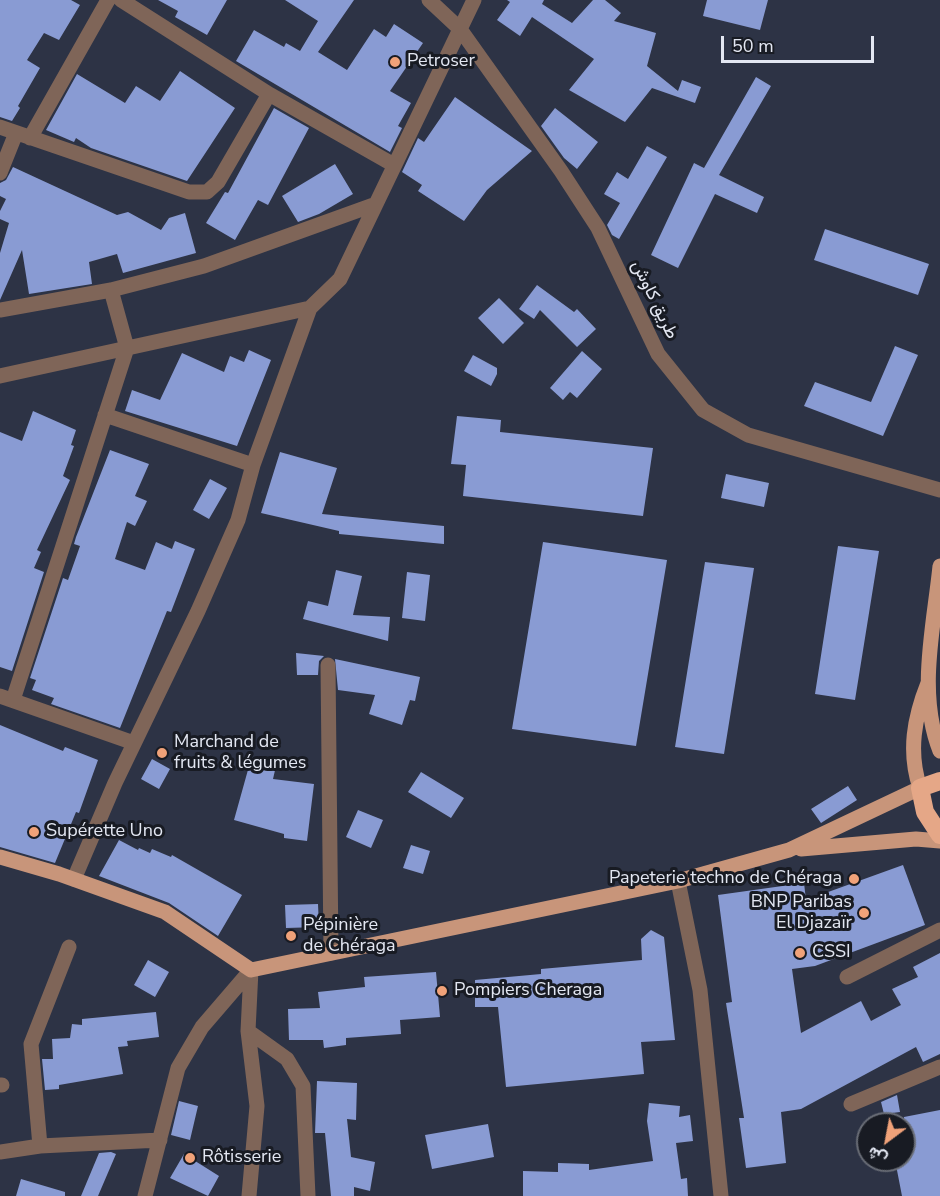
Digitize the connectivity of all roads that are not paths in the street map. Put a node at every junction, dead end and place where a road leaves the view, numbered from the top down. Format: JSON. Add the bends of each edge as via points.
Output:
{"nodes":[{"id":1,"x":108,"y":0,"type":"edge"},
{"id":2,"x":122,"y":0,"type":"edge"},
{"id":3,"x":429,"y":0,"type":"edge"},
{"id":4,"x":474,"y":0,"type":"edge"},
{"id":5,"x":460,"y":29,"type":"junction"},
{"id":6,"x":269,"y":93,"type":"junction"},
{"id":7,"x":0,"y":127,"type":"edge"},
{"id":8,"x":23,"y":135,"type":"junction"},
{"id":9,"x":394,"y":165,"type":"junction"},
{"id":10,"x":0,"y":173,"type":"edge"},
{"id":11,"x":376,"y":204,"type":"junction"},
{"id":12,"x":111,"y":290,"type":"junction"},
{"id":13,"x":310,"y":308,"type":"junction"},
{"id":14,"x":0,"y":310,"type":"edge"},
{"id":15,"x":127,"y":348,"type":"junction"},
{"id":16,"x":0,"y":376,"type":"edge"},
{"id":17,"x":105,"y":415,"type":"junction"},
{"id":18,"x":253,"y":465,"type":"junction"},
{"id":19,"x":940,"y":490,"type":"edge"},
{"id":20,"x":940,"y":566,"type":"edge"},
{"id":21,"x":328,"y":665,"type":"dead end"},
{"id":22,"x":928,"y":683,"type":"junction"},
{"id":23,"x":7,"y":698,"type":"edge"},
{"id":24,"x":134,"y":743,"type":"junction"},
{"id":25,"x":940,"y":751,"type":"edge"},
{"id":26,"x":940,"y":781,"type":"edge"},
{"id":27,"x":920,"y":788,"type":"junction"},
{"id":28,"x":940,"y":835,"type":"edge"},
{"id":29,"x":940,"y":841,"type":"edge"},
{"id":30,"x":789,"y":850,"type":"junction"},
{"id":31,"x":0,"y":857,"type":"edge"},
{"id":32,"x":74,"y":879,"type":"junction"},
{"id":33,"x":678,"y":881,"type":"junction"},
{"id":34,"x":940,"y":930,"type":"edge"},
{"id":35,"x":69,"y":947,"type":"dead end"},
{"id":36,"x":331,"y":953,"type":"junction"},
{"id":37,"x":251,"y":970,"type":"junction"},
{"id":38,"x":847,"y":977,"type":"dead end"},
{"id":39,"x":248,"y":1031,"type":"junction"},
{"id":40,"x":940,"y":1067,"type":"edge"},
{"id":41,"x":851,"y":1104,"type":"dead end"},
{"id":42,"x":160,"y":1140,"type":"junction"},
{"id":43,"x":40,"y":1146,"type":"junction"},
{"id":44,"x":0,"y":1152,"type":"edge"},
{"id":45,"x":146,"y":1196,"type":"edge"},
{"id":46,"x":249,"y":1196,"type":"edge"},
{"id":47,"x":308,"y":1196,"type":"edge"},
{"id":48,"x":721,"y":1196,"type":"edge"}],
"edges":[{"from":1,"to":8,"type":"street"},
{"from":2,"to":6,"type":"street"},
{"from":3,"to":5,"type":"street","name":"طريق كاوش"},
{"from":4,"to":5,"type":"street"},
{"from":5,"to":9,"type":"street"},
{"from":5,"to":19,"type":"street","name":"طريق كاوش","via":[[598,228],[658,354],[704,410],[748,435]]},
{"from":6,"to":8,"type":"street","via":[[218,182],[207,192],[189,192]]},
{"from":6,"to":9,"type":"street"},
{"from":7,"to":8,"type":"street"},
{"from":8,"to":10,"type":"street"},
{"from":9,"to":11,"type":"street"},
{"from":11,"to":12,"type":"street","via":[[204,266]]},
{"from":11,"to":13,"type":"street","via":[[340,279]]},
{"from":12,"to":14,"type":"street"},
{"from":12,"to":15,"type":"street"},
{"from":13,"to":15,"type":"street"},
{"from":13,"to":18,"type":"street"},
{"from":15,"to":16,"type":"street"},
{"from":15,"to":17,"type":"street"},
{"from":17,"to":18,"type":"street"},
{"from":17,"to":23,"type":"street"},
{"from":18,"to":24,"type":"street","via":[[234,531]]},
{"from":20,"to":22,"type":"main road"},
{"from":21,"to":36,"type":"street"},
{"from":22,"to":25,"type":"main road","via":[[930,716]]},
{"from":22,"to":27,"type":"main road","via":[[914,736],[914,763]]},
{"from":23,"to":24,"type":"street"},
{"from":24,"to":32,"type":"street"},
{"from":26,"to":27,"type":"highway"},
{"from":27,"to":28,"type":"highway","via":[[925,812]]},
{"from":27,"to":30,"type":"main road"},
{"from":29,"to":30,"type":"main road","via":[[916,839]]},
{"from":30,"to":33,"type":"main road"},
{"from":31,"to":32,"type":"main road"},
{"from":32,"to":37,"type":"main road","via":[[165,912]]},
{"from":33,"to":36,"type":"main road"},
{"from":33,"to":48,"type":"street","via":[[700,990]]},
{"from":34,"to":38,"type":"street"},
{"from":35,"to":43,"type":"street","via":[[31,1044]]},
{"from":36,"to":37,"type":"main road"},
{"from":37,"to":39,"type":"street"},
{"from":37,"to":42,"type":"street","via":[[202,1027],[178,1068]]},
{"from":39,"to":46,"type":"street","via":[[257,1106]]},
{"from":39,"to":47,"type":"street","via":[[287,1059],[303,1086]]},
{"from":40,"to":41,"type":"street"},
{"from":42,"to":43,"type":"street"},
{"from":42,"to":45,"type":"street"},
{"from":43,"to":44,"type":"street"}]}
